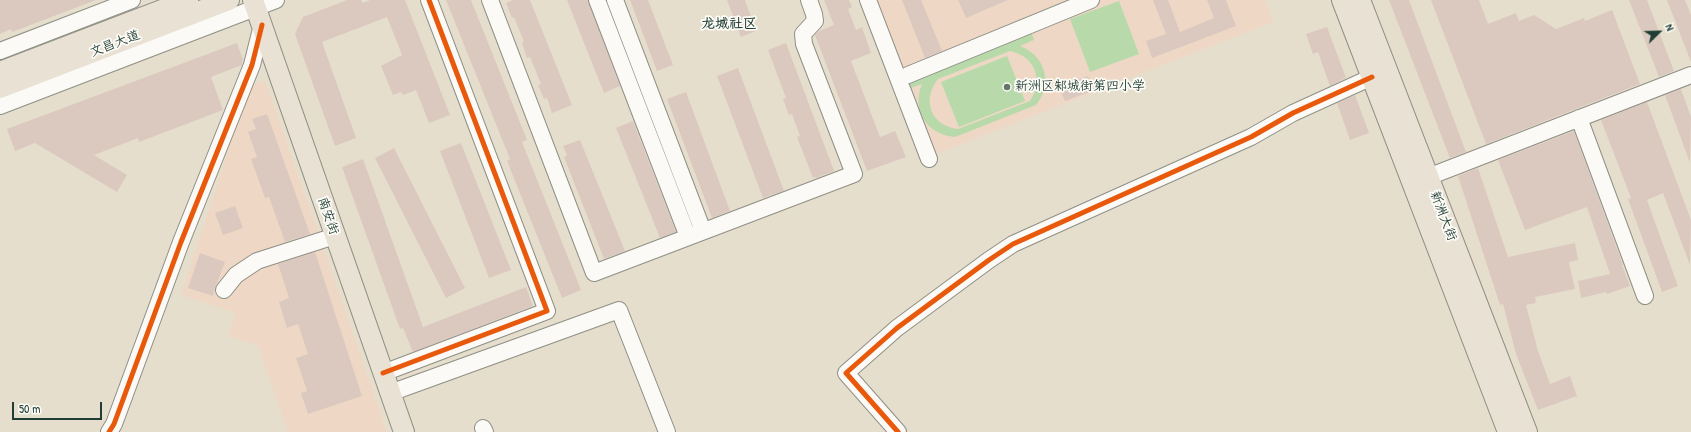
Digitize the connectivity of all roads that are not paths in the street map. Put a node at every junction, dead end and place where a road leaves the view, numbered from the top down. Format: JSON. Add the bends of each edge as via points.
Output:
{"nodes":[{"id":1,"x":132,"y":0,"type":"edge"},
{"id":2,"x":188,"y":0,"type":"edge"},
{"id":3,"x":229,"y":0,"type":"edge"},
{"id":4,"x":276,"y":0,"type":"edge"},
{"id":5,"x":429,"y":0,"type":"edge"},
{"id":6,"x":490,"y":0,"type":"edge"},
{"id":7,"x":597,"y":0,"type":"edge"},
{"id":8,"x":615,"y":0,"type":"edge"},
{"id":9,"x":809,"y":0,"type":"edge"},
{"id":10,"x":868,"y":0,"type":"edge"},
{"id":11,"x":1091,"y":0,"type":"edge"},
{"id":12,"x":1342,"y":0,"type":"edge"},
{"id":13,"x":1360,"y":0,"type":"edge"},
{"id":14,"x":257,"y":11,"type":"edge"},
{"id":15,"x":0,"y":51,"type":"edge"},
{"id":16,"x":0,"y":72,"type":"edge"},
{"id":17,"x":908,"y":75,"type":"dead end"},
{"id":18,"x":1691,"y":75,"type":"edge"},
{"id":19,"x":1372,"y":77,"type":"junction"},
{"id":20,"x":0,"y":88,"type":"edge"},
{"id":21,"x":0,"y":106,"type":"edge"},
{"id":22,"x":1579,"y":118,"type":"junction"},
{"id":23,"x":929,"y":160,"type":"dead end"},
{"id":24,"x":1428,"y":177,"type":"junction"},
{"id":25,"x":703,"y":231,"type":"junction"},
{"id":26,"x":335,"y":236,"type":"junction"},
{"id":27,"x":688,"y":237,"type":"junction"},
{"id":28,"x":224,"y":290,"type":"dead end"},
{"id":29,"x":1645,"y":296,"type":"dead end"},
{"id":30,"x":383,"y":373,"type":"junction"},
{"id":31,"x":390,"y":394,"type":"junction"},
{"id":32,"x":109,"y":432,"type":"edge"},
{"id":33,"x":404,"y":432,"type":"edge"},
{"id":34,"x":667,"y":432,"type":"edge"},
{"id":35,"x":898,"y":432,"type":"edge"},
{"id":36,"x":1508,"y":432,"type":"edge"},
{"id":37,"x":1527,"y":432,"type":"edge"}],
"edges":[{"from":1,"to":15,"type":"street"},
{"from":2,"to":16,"type":"main road","name":"文昌大道"},
{"from":3,"to":20,"type":"main road","name":"文昌大道"},
{"from":4,"to":14,"type":"street"},
{"from":5,"to":30,"type":"street","via":[[547,311]]},
{"from":6,"to":27,"type":"street","via":[[594,273]]},
{"from":7,"to":27,"type":"street"},
{"from":8,"to":25,"type":"street"},
{"from":9,"to":25,"type":"street","via":[[815,21],[803,34],[804,44],[854,174]]},
{"from":10,"to":23,"type":"street"},
{"from":11,"to":17,"type":"street"},
{"from":12,"to":19,"type":"main road","name":"新洲大街"},
{"from":13,"to":24,"type":"main road","name":"新洲大街"},
{"from":14,"to":21,"type":"street"},
{"from":14,"to":26,"type":"main road","name":"南安街"},
{"from":14,"to":32,"type":"street","via":[[252,65]]},
{"from":18,"to":22,"type":"street"},
{"from":19,"to":35,"type":"street","via":[[1293,113],[1251,137],[1013,244],[897,328],[846,372]]},
{"from":19,"to":36,"type":"main road","name":"新洲大街"},
{"from":22,"to":24,"type":"street"},
{"from":22,"to":29,"type":"street"},
{"from":24,"to":37,"type":"main road","name":"新洲大街"},
{"from":25,"to":27,"type":"street"},
{"from":26,"to":28,"type":"street","via":[[257,261],[236,275]]},
{"from":26,"to":30,"type":"main road","name":"南安街"},
{"from":30,"to":31,"type":"main road","name":"南安街"},
{"from":31,"to":33,"type":"main road","name":"南安街"},
{"from":31,"to":34,"type":"street","via":[[619,310]]}]}
